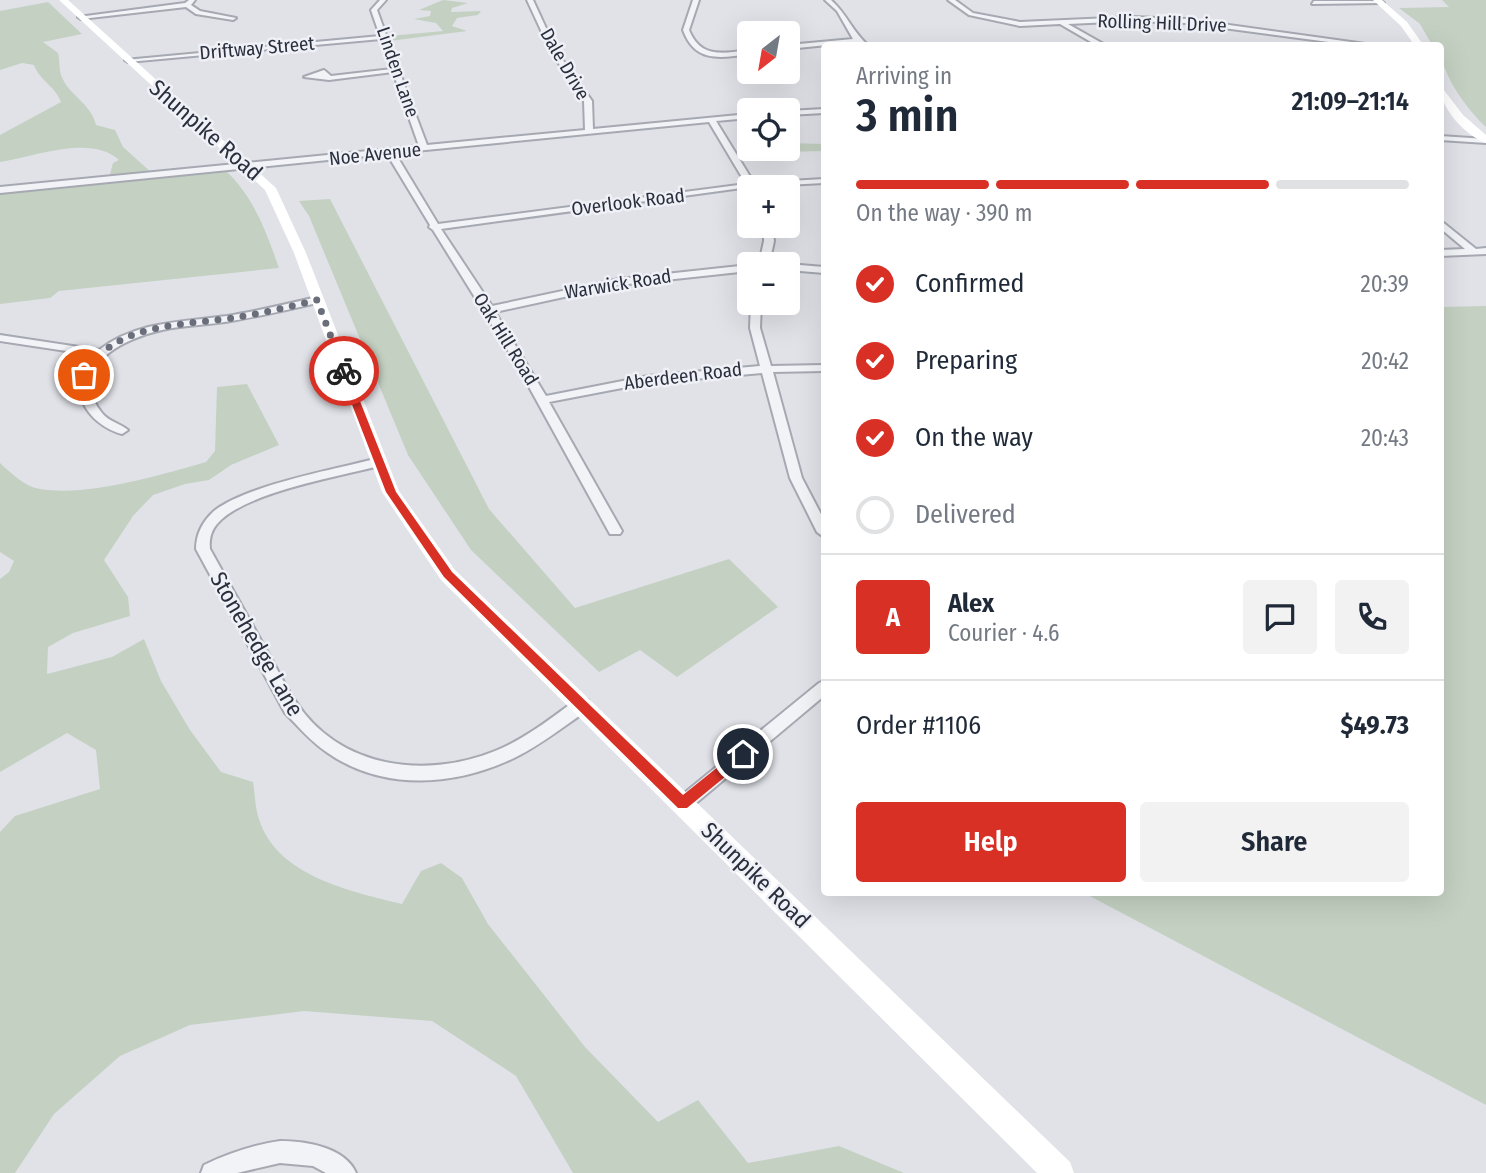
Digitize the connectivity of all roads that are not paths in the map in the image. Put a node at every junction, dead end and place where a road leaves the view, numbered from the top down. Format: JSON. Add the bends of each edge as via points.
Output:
{"nodes":[{"id":1,"x":63,"y":0,"type":"edge"},
{"id":2,"x":383,"y":0,"type":"edge"},
{"id":3,"x":530,"y":0,"type":"edge"},
{"id":4,"x":696,"y":0,"type":"edge"},
{"id":5,"x":828,"y":0,"type":"edge"},
{"id":6,"x":951,"y":0,"type":"edge"},
{"id":7,"x":1379,"y":1,"type":"edge"},
{"id":8,"x":189,"y":3,"type":"edge"},
{"id":9,"x":1314,"y":3,"type":"dead end"},
{"id":10,"x":81,"y":17,"type":"junction"},
{"id":11,"x":233,"y":18,"type":"dead end"},
{"id":12,"x":1062,"y":23,"type":"junction"},
{"id":13,"x":386,"y":37,"type":"junction"},
{"id":14,"x":856,"y":40,"type":"junction"},
{"id":15,"x":837,"y":42,"type":"edge"},
{"id":16,"x":859,"y":42,"type":"edge"},
{"id":17,"x":1097,"y":42,"type":"edge"},
{"id":18,"x":1348,"y":42,"type":"edge"},
{"id":19,"x":1417,"y":42,"type":"edge"},
{"id":20,"x":821,"y":44,"type":"edge"},
{"id":21,"x":800,"y":46,"type":"edge"},
{"id":22,"x":737,"y":53,"type":"edge"},
{"id":23,"x":128,"y":60,"type":"junction"},
{"id":24,"x":397,"y":71,"type":"junction"},
{"id":25,"x":329,"y":78,"type":"dead end"},
{"id":26,"x":1444,"y":95,"type":"edge"},
{"id":27,"x":821,"y":111,"type":"edge"},
{"id":28,"x":800,"y":112,"type":"edge"},
{"id":29,"x":737,"y":117,"type":"edge"},
{"id":30,"x":711,"y":119,"type":"junction"},
{"id":31,"x":589,"y":131,"type":"junction"},
{"id":32,"x":1444,"y":138,"type":"edge"},
{"id":33,"x":1486,"y":141,"type":"edge"},
{"id":34,"x":424,"y":148,"type":"junction"},
{"id":35,"x":390,"y":152,"type":"junction"},
{"id":36,"x":250,"y":167,"type":"junction"},
{"id":37,"x":745,"y":175,"type":"edge"},
{"id":38,"x":821,"y":181,"type":"edge"},
{"id":39,"x":800,"y":183,"type":"edge"},
{"id":40,"x":737,"y":189,"type":"edge"},
{"id":41,"x":0,"y":190,"type":"edge"},
{"id":42,"x":1444,"y":226,"type":"edge"},
{"id":43,"x":433,"y":227,"type":"junction"},
{"id":44,"x":1486,"y":251,"type":"edge"},
{"id":45,"x":1474,"y":252,"type":"junction"},
{"id":46,"x":1444,"y":253,"type":"edge"},
{"id":47,"x":800,"y":268,"type":"edge"},
{"id":48,"x":737,"y":269,"type":"edge"},
{"id":49,"x":821,"y":270,"type":"edge"},
{"id":50,"x":317,"y":300,"type":"junction"},
{"id":51,"x":489,"y":310,"type":"junction"},
{"id":52,"x":756,"y":315,"type":"edge"},
{"id":53,"x":0,"y":338,"type":"edge"},
{"id":54,"x":100,"y":353,"type":"junction"},
{"id":55,"x":764,"y":368,"type":"junction"},
{"id":56,"x":821,"y":368,"type":"edge"},
{"id":57,"x":543,"y":400,"type":"junction"},
{"id":58,"x":122,"y":430,"type":"dead end"},
{"id":59,"x":379,"y":462,"type":"junction"},
{"id":60,"x":821,"y":526,"type":"edge"},
{"id":61,"x":615,"y":531,"type":"dead end"},
{"id":62,"x":821,"y":689,"type":"edge"},
{"id":63,"x":582,"y":705,"type":"junction"},
{"id":64,"x":682,"y":804,"type":"junction"},
{"id":65,"x":212,"y":1173,"type":"edge"},
{"id":66,"x":345,"y":1173,"type":"edge"},
{"id":67,"x":1059,"y":1173,"type":"edge"}],
"edges":[{"from":1,"to":10,"type":"main road","name":"Shunpike Road"},
{"from":2,"to":13,"type":"street","name":"Linden Lane","via":[[374,10]]},
{"from":3,"to":31,"type":"street","name":"Dale Drive","via":[[554,52],[588,101]]},
{"from":4,"to":22,"type":"street","via":[[686,30],[698,50],[710,56]]},
{"from":5,"to":14,"type":"street"},
{"from":6,"to":12,"type":"street","name":"Rolling Hill Drive","via":[[971,14],[990,19]]},
{"from":7,"to":9,"type":"street"},
{"from":7,"to":19,"type":"main road"},
{"from":8,"to":10,"type":"street"},
{"from":8,"to":11,"type":"street","via":[[189,10]]},
{"from":10,"to":23,"type":"main road","name":"Shunpike Road"},
{"from":12,"to":17,"type":"street"},
{"from":12,"to":18,"type":"street","name":"Rolling Hill Drive","via":[[1202,22]]},
{"from":13,"to":23,"type":"street","name":"Driftway Street"},
{"from":13,"to":24,"type":"street","name":"Linden Lane"},
{"from":14,"to":15,"type":"street"},
{"from":14,"to":16,"type":"street"},
{"from":20,"to":21,"type":"street"},
{"from":23,"to":36,"type":"main road","name":"Shunpike Road"},
{"from":24,"to":25,"type":"street"},
{"from":24,"to":34,"type":"street","name":"Linden Lane"},
{"from":26,"to":33,"type":"main road","via":[[1451,110]]},
{"from":27,"to":28,"type":"street"},
{"from":29,"to":30,"type":"street","name":"Noe Avenue"},
{"from":30,"to":31,"type":"street","name":"Noe Avenue"},
{"from":30,"to":37,"type":"street"},
{"from":31,"to":34,"type":"street","name":"Noe Avenue"},
{"from":32,"to":33,"type":"street"},
{"from":34,"to":35,"type":"street","name":"Noe Avenue"},
{"from":35,"to":36,"type":"street","name":"Noe Avenue"},
{"from":35,"to":43,"type":"street","name":"Oak Hill Road"},
{"from":36,"to":41,"type":"street","name":"Noe Avenue"},
{"from":36,"to":50,"type":"main road","name":"Shunpike Road","via":[[279,201]]},
{"from":38,"to":39,"type":"street","name":"Overlook Road"},
{"from":40,"to":43,"type":"street","name":"Overlook Road"},
{"from":42,"to":45,"type":"street"},
{"from":43,"to":51,"type":"street","name":"Oak Hill Road"},
{"from":44,"to":45,"type":"street"},
{"from":45,"to":46,"type":"street"},
{"from":47,"to":49,"type":"street"},
{"from":48,"to":51,"type":"street","name":"Warwick Road","via":[[619,282]]},
{"from":50,"to":54,"type":"street","via":[[237,318],[158,327]]},
{"from":50,"to":59,"type":"main road","name":"Shunpike Road"},
{"from":51,"to":57,"type":"street","name":"Oak Hill Road"},
{"from":52,"to":55,"type":"street"},
{"from":53,"to":54,"type":"street"},
{"from":54,"to":58,"type":"street","via":[[84,375],[83,392],[101,422]]},
{"from":55,"to":56,"type":"street","name":"Aberdeen Road"},
{"from":55,"to":57,"type":"street","name":"Aberdeen Road","via":[[681,373]]},
{"from":55,"to":60,"type":"street","via":[[796,478]]},
{"from":57,"to":61,"type":"street","name":"Oak Hill Road"},
{"from":59,"to":63,"type":"main road","name":"Shunpike Road","via":[[402,511],[448,575]]},
{"from":59,"to":63,"type":"street","name":"Stonehedge Lane","via":[[240,502],[216,517],[203,536],[203,549],[306,728],[335,752],[373,768],[394,773],[442,772],[502,756]]},
{"from":62,"to":64,"type":"street"},
{"from":63,"to":64,"type":"main road","name":"Shunpike Road"},
{"from":64,"to":67,"type":"main road","name":"Shunpike Road"},
{"from":65,"to":66,"type":"street","via":[[279,1151],[317,1156]]}]}
